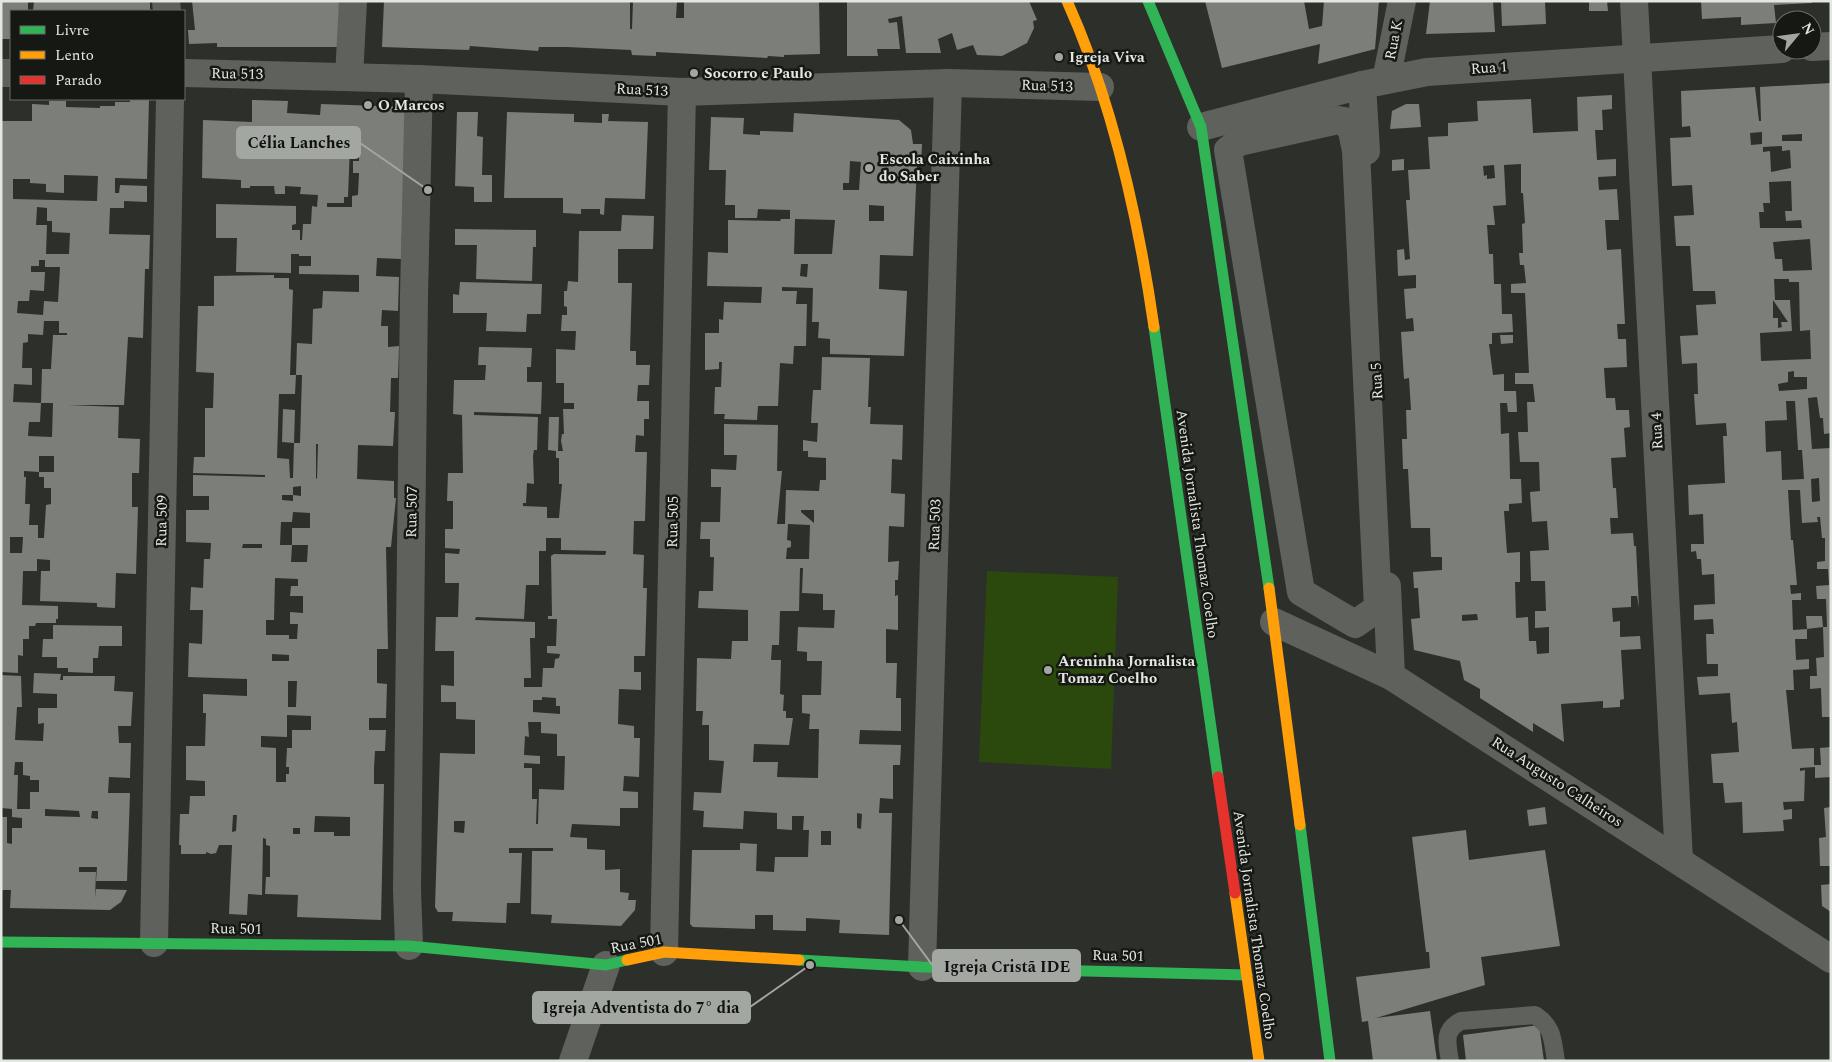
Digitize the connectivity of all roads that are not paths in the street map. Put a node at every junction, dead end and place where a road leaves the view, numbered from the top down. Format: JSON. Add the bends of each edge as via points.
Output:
{"nodes":[{"id":1,"x":353,"y":1,"type":"edge"},
{"id":2,"x":1067,"y":1,"type":"edge"},
{"id":3,"x":1148,"y":1,"type":"edge"},
{"id":4,"x":1402,"y":1,"type":"edge"},
{"id":5,"x":1634,"y":1,"type":"edge"},
{"id":6,"x":1772,"y":50,"type":"edge"},
{"id":7,"x":1638,"y":59,"type":"junction"},
{"id":8,"x":185,"y":73,"type":"edge"},
{"id":9,"x":349,"y":77,"type":"junction"},
{"id":10,"x":420,"y":78,"type":"junction"},
{"id":11,"x":948,"y":83,"type":"junction"},
{"id":12,"x":1374,"y":83,"type":"junction"},
{"id":13,"x":1100,"y":87,"type":"junction"},
{"id":14,"x":682,"y":92,"type":"junction"},
{"id":15,"x":170,"y":100,"type":"edge"},
{"id":16,"x":1201,"y":127,"type":"junction"},
{"id":17,"x":1356,"y":151,"type":"joint"},
{"id":18,"x":1274,"y":622,"type":"junction"},
{"id":19,"x":1391,"y":676,"type":"junction"},
{"id":20,"x":1679,"y":860,"type":"junction"},
{"id":21,"x":1,"y":942,"type":"edge"},
{"id":22,"x":154,"y":943,"type":"junction"},
{"id":23,"x":409,"y":946,"type":"junction"},
{"id":24,"x":664,"y":952,"type":"junction"},
{"id":25,"x":1831,"y":959,"type":"edge"},
{"id":26,"x":606,"y":965,"type":"junction"},
{"id":27,"x":922,"y":967,"type":"junction"},
{"id":28,"x":1247,"y":974,"type":"junction"},
{"id":29,"x":573,"y":1061,"type":"edge"},
{"id":30,"x":1259,"y":1061,"type":"edge"},
{"id":31,"x":1330,"y":1061,"type":"edge"},
{"id":32,"x":1450,"y":1061,"type":"edge"},
{"id":33,"x":1556,"y":1061,"type":"edge"}],
"edges":[{"from":1,"to":9,"type":"street"},
{"from":2,"to":13,"type":"main road","name":"Avenida Jornalista Thomaz Coelho"},
{"from":3,"to":16,"type":"main road"},
{"from":4,"to":12,"type":"street","name":"Rua K"},
{"from":5,"to":7,"type":"street","name":"Rua 4"},
{"from":6,"to":7,"type":"street","name":"Rua 1"},
{"from":7,"to":12,"type":"street","name":"Rua 1","via":[[1427,72]]},
{"from":7,"to":20,"type":"street","name":"Rua 4"},
{"from":8,"to":9,"type":"street","name":"Rua 513"},
{"from":9,"to":10,"type":"street","name":"Rua 513"},
{"from":10,"to":14,"type":"street","name":"Rua 513"},
{"from":10,"to":23,"type":"street","name":"Rua 507","via":[[414,295]]},
{"from":11,"to":13,"type":"street","name":"Rua 513"},
{"from":11,"to":14,"type":"street","name":"Rua 513"},
{"from":11,"to":27,"type":"street","name":"Rua 503"},
{"from":12,"to":16,"type":"street","name":"Rua 1"},
{"from":12,"to":19,"type":"street","name":"Rua 5"},
{"from":13,"to":28,"type":"main road","name":"Avenida Jornalista Thomaz Coelho","via":[[1148,283]]},
{"from":14,"to":24,"type":"street","name":"Rua 505"},
{"from":15,"to":22,"type":"street","name":"Rua 509"},
{"from":16,"to":18,"type":"main road"},
{"from":17,"to":17,"type":"street","via":[[1352,131],[1345,121],[1338,120],[1239,142],[1228,150],[1301,592],[1354,624],[1378,608]]},
{"from":18,"to":19,"type":"street","name":"Rua Augusto Calheiros"},
{"from":18,"to":31,"type":"main road"},
{"from":19,"to":20,"type":"street","name":"Rua Augusto Calheiros"},
{"from":20,"to":25,"type":"street","name":"Rua Augusto Calheiros"},
{"from":21,"to":22,"type":"main road","name":"Rua 501"},
{"from":22,"to":23,"type":"main road","name":"Rua 501"},
{"from":23,"to":26,"type":"main road","name":"Rua 501"},
{"from":24,"to":26,"type":"main road","name":"Rua 501"},
{"from":24,"to":27,"type":"main road","name":"Rua 501"},
{"from":26,"to":29,"type":"street"},
{"from":27,"to":28,"type":"main road","name":"Rua 501"},
{"from":28,"to":30,"type":"main road","name":"Avenida Jornalista Thomaz Coelho"},
{"from":32,"to":33,"type":"lane","via":[[1446,1036],[1452,1026],[1461,1022],[1535,1015],[1546,1023],[1551,1033]]}]}
